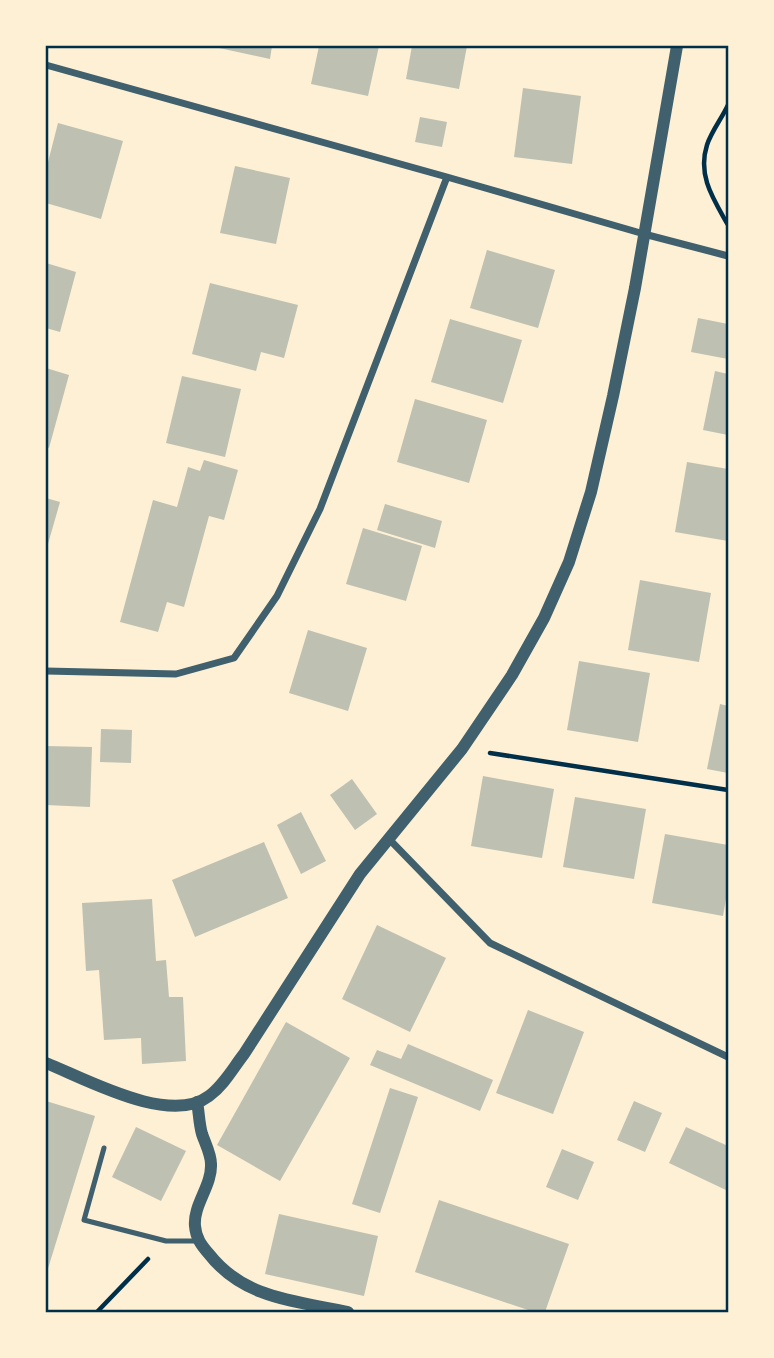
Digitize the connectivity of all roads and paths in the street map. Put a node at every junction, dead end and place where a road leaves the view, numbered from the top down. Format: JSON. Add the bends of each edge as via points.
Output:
{"nodes":[{"id":1,"x":677,"y":46,"type":"edge"},
{"id":2,"x":46,"y":65,"type":"edge"},
{"id":3,"x":729,"y":105,"type":"edge"},
{"id":4,"x":447,"y":177,"type":"junction"},
{"id":5,"x":729,"y":225,"type":"edge"},
{"id":6,"x":644,"y":234,"type":"junction"},
{"id":7,"x":729,"y":256,"type":"edge"},
{"id":8,"x":46,"y":671,"type":"edge"},
{"id":9,"x":461,"y":749,"type":"junction"},
{"id":10,"x":729,"y":790,"type":"edge"},
{"id":11,"x":389,"y":839,"type":"junction"},
{"id":12,"x":729,"y":1057,"type":"edge"},
{"id":13,"x":46,"y":1063,"type":"edge"},
{"id":14,"x":197,"y":1102,"type":"junction"},
{"id":15,"x":104,"y":1149,"type":"dead end"},
{"id":16,"x":166,"y":1241,"type":"junction"},
{"id":17,"x":198,"y":1241,"type":"junction"},
{"id":18,"x":97,"y":1312,"type":"edge"},
{"id":19,"x":348,"y":1312,"type":"edge"}],
"edges":[{"from":1,"to":6,"type":"street"},
{"from":2,"to":4,"type":"street"},
{"from":3,"to":5,"type":"path","via":[[706,146],[704,173],[708,190]]},
{"from":4,"to":6,"type":"street"},
{"from":4,"to":8,"type":"street","via":[[320,509],[277,596],[234,658],[176,674]]},
{"from":6,"to":7,"type":"street"},
{"from":6,"to":9,"type":"street","via":[[613,396],[569,562],[512,675]]},
{"from":9,"to":10,"type":"path"},
{"from":9,"to":11,"type":"street"},
{"from":11,"to":12,"type":"street","via":[[490,943]]},
{"from":11,"to":14,"type":"street","via":[[360,874],[224,1082]]},
{"from":13,"to":14,"type":"street","via":[[154,1104]]},
{"from":14,"to":17,"type":"street","via":[[211,1163],[194,1223]]},
{"from":15,"to":16,"type":"lane","via":[[84,1220]]},
{"from":16,"to":17,"type":"lane"},
{"from":16,"to":18,"type":"path"},
{"from":17,"to":19,"type":"street","via":[[230,1276],[256,1292]]}]}
